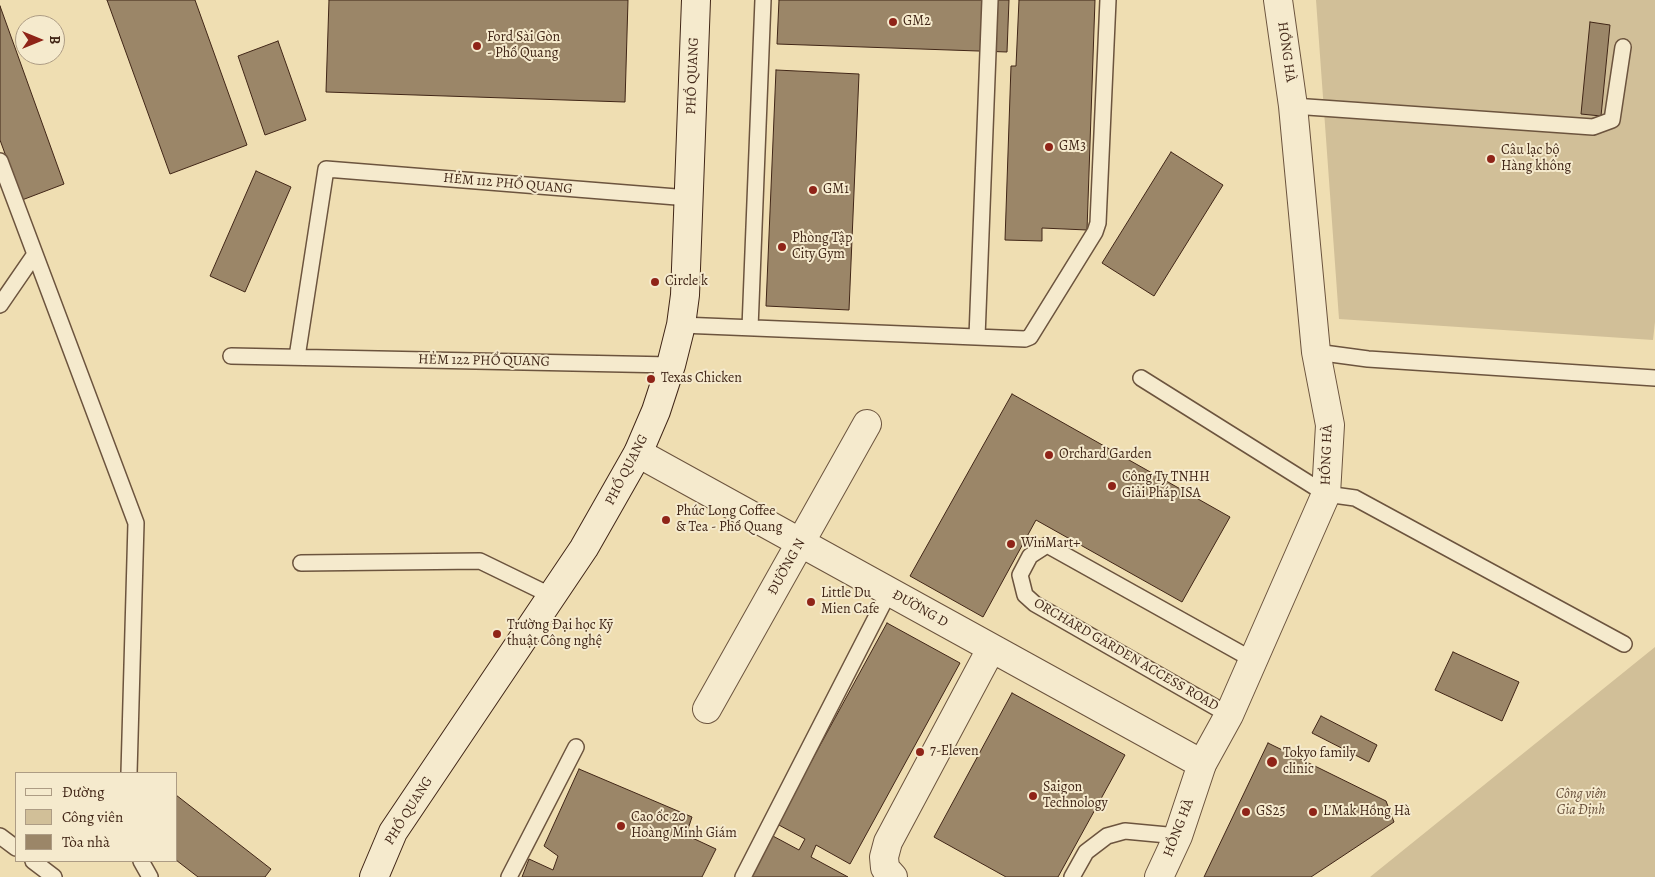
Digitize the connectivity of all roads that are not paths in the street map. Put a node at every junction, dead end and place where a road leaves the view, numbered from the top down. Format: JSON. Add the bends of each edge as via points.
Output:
{"nodes":[{"id":1,"x":696,"y":0,"type":"edge"},
{"id":2,"x":763,"y":0,"type":"edge"},
{"id":3,"x":990,"y":0,"type":"edge"},
{"id":4,"x":1108,"y":0,"type":"edge"},
{"id":5,"x":1278,"y":0,"type":"edge"},
{"id":6,"x":1623,"y":47,"type":"dead end"},
{"id":7,"x":1293,"y":106,"type":"junction"},
{"id":8,"x":0,"y":161,"type":"edge"},
{"id":9,"x":689,"y":198,"type":"junction"},
{"id":10,"x":35,"y":254,"type":"junction"},
{"id":11,"x":0,"y":305,"type":"edge"},
{"id":12,"x":681,"y":325,"type":"junction"},
{"id":13,"x":750,"y":328,"type":"junction"},
{"id":14,"x":977,"y":337,"type":"junction"},
{"id":15,"x":1316,"y":352,"type":"junction"},
{"id":16,"x":231,"y":356,"type":"dead end"},
{"id":17,"x":296,"y":357,"type":"junction"},
{"id":18,"x":671,"y":365,"type":"junction"},
{"id":19,"x":1141,"y":378,"type":"dead end"},
{"id":20,"x":1655,"y":378,"type":"edge"},
{"id":21,"x":867,"y":424,"type":"dead end"},
{"id":22,"x":638,"y":453,"type":"junction"},
{"id":23,"x":1326,"y":494,"type":"junction"},
{"id":24,"x":801,"y":543,"type":"junction"},
{"id":25,"x":301,"y":563,"type":"dead end"},
{"id":26,"x":889,"y":592,"type":"junction"},
{"id":27,"x":552,"y":596,"type":"junction"},
{"id":28,"x":1624,"y":644,"type":"dead end"},
{"id":29,"x":991,"y":649,"type":"junction"},
{"id":30,"x":1253,"y":660,"type":"junction"},
{"id":31,"x":707,"y":709,"type":"dead end"},
{"id":32,"x":1229,"y":715,"type":"junction"},
{"id":33,"x":576,"y":747,"type":"dead end"},
{"id":34,"x":1202,"y":764,"type":"junction"},
{"id":35,"x":128,"y":772,"type":"edge"},
{"id":36,"x":0,"y":836,"type":"edge"},
{"id":37,"x":1178,"y":836,"type":"junction"},
{"id":38,"x":15,"y":847,"type":"edge"},
{"id":39,"x":34,"y":862,"type":"edge"},
{"id":40,"x":142,"y":862,"type":"edge"},
{"id":41,"x":54,"y":877,"type":"edge"},
{"id":42,"x":150,"y":877,"type":"edge"},
{"id":43,"x":374,"y":877,"type":"edge"},
{"id":44,"x":509,"y":877,"type":"edge"},
{"id":45,"x":743,"y":877,"type":"edge"},
{"id":46,"x":893,"y":877,"type":"edge"},
{"id":47,"x":1072,"y":877,"type":"edge"},
{"id":48,"x":1159,"y":877,"type":"edge"}],
"edges":[{"from":1,"to":9,"type":"street","name":"PHỔ QUANG"},
{"from":2,"to":13,"type":"lane"},
{"from":3,"to":14,"type":"lane"},
{"from":4,"to":14,"type":"lane","via":[[1097,227],[1030,337]]},
{"from":5,"to":7,"type":"street","name":"HỒNG HÀ"},
{"from":6,"to":7,"type":"lane","via":[[1612,120],[1593,127]]},
{"from":7,"to":15,"type":"street","name":"HỒNG HÀ"},
{"from":8,"to":10,"type":"lane"},
{"from":9,"to":12,"type":"street","name":"PHỔ QUANG"},
{"from":9,"to":17,"type":"lane","name":"HẺM 112 PHỔ QUANG","via":[[326,169]]},
{"from":10,"to":11,"type":"lane"},
{"from":10,"to":35,"type":"lane","via":[[136,523]]},
{"from":12,"to":13,"type":"lane"},
{"from":12,"to":18,"type":"street","name":"PHỔ QUANG"},
{"from":13,"to":14,"type":"lane"},
{"from":15,"to":20,"type":"lane","via":[[1368,359]]},
{"from":15,"to":23,"type":"street","name":"HỒNG HÀ","via":[[1330,424]]},
{"from":16,"to":17,"type":"lane","name":"HẺM 122 PHỔ QUANG"},
{"from":17,"to":18,"type":"lane","name":"HẺM 122 PHỔ QUANG"},
{"from":18,"to":22,"type":"street","name":"PHỔ QUANG"},
{"from":19,"to":23,"type":"lane"},
{"from":21,"to":24,"type":"street","name":"ĐƯỜNG N"},
{"from":22,"to":24,"type":"street","name":"ĐƯỜNG D"},
{"from":22,"to":27,"type":"street","name":"PHỔ QUANG","via":[[584,548]]},
{"from":23,"to":28,"type":"lane","via":[[1355,498]]},
{"from":23,"to":30,"type":"street","name":"HỒNG HÀ"},
{"from":24,"to":26,"type":"street","name":"ĐƯỜNG D"},
{"from":24,"to":31,"type":"street","name":"ĐƯỜNG N"},
{"from":25,"to":27,"type":"lane","via":[[480,561]]},
{"from":26,"to":29,"type":"street","name":"ĐƯỜNG D"},
{"from":26,"to":45,"type":"lane"},
{"from":27,"to":43,"type":"street","name":"PHỔ QUANG","via":[[393,832]]},
{"from":29,"to":34,"type":"street","name":"ĐƯỜNG D"},
{"from":29,"to":46,"type":"street","via":[[888,842],[885,868]]},
{"from":30,"to":32,"type":"street","name":"HỒNG HÀ"},
{"from":30,"to":32,"type":"lane","name":"ORCHARD GARDEN ACCESS ROAD","via":[[1047,545],[1030,556],[1020,575],[1026,595],[1035,604]]},
{"from":32,"to":34,"type":"street","name":"HỒNG HÀ"},
{"from":33,"to":44,"type":"lane"},
{"from":34,"to":37,"type":"street","name":"HỒNG HÀ"},
{"from":36,"to":38,"type":"lane"},
{"from":37,"to":47,"type":"lane","via":[[1125,831],[1108,836],[1086,852]]},
{"from":37,"to":48,"type":"street","name":"HỒNG HÀ"},
{"from":39,"to":41,"type":"lane"},
{"from":40,"to":42,"type":"lane"}]}
